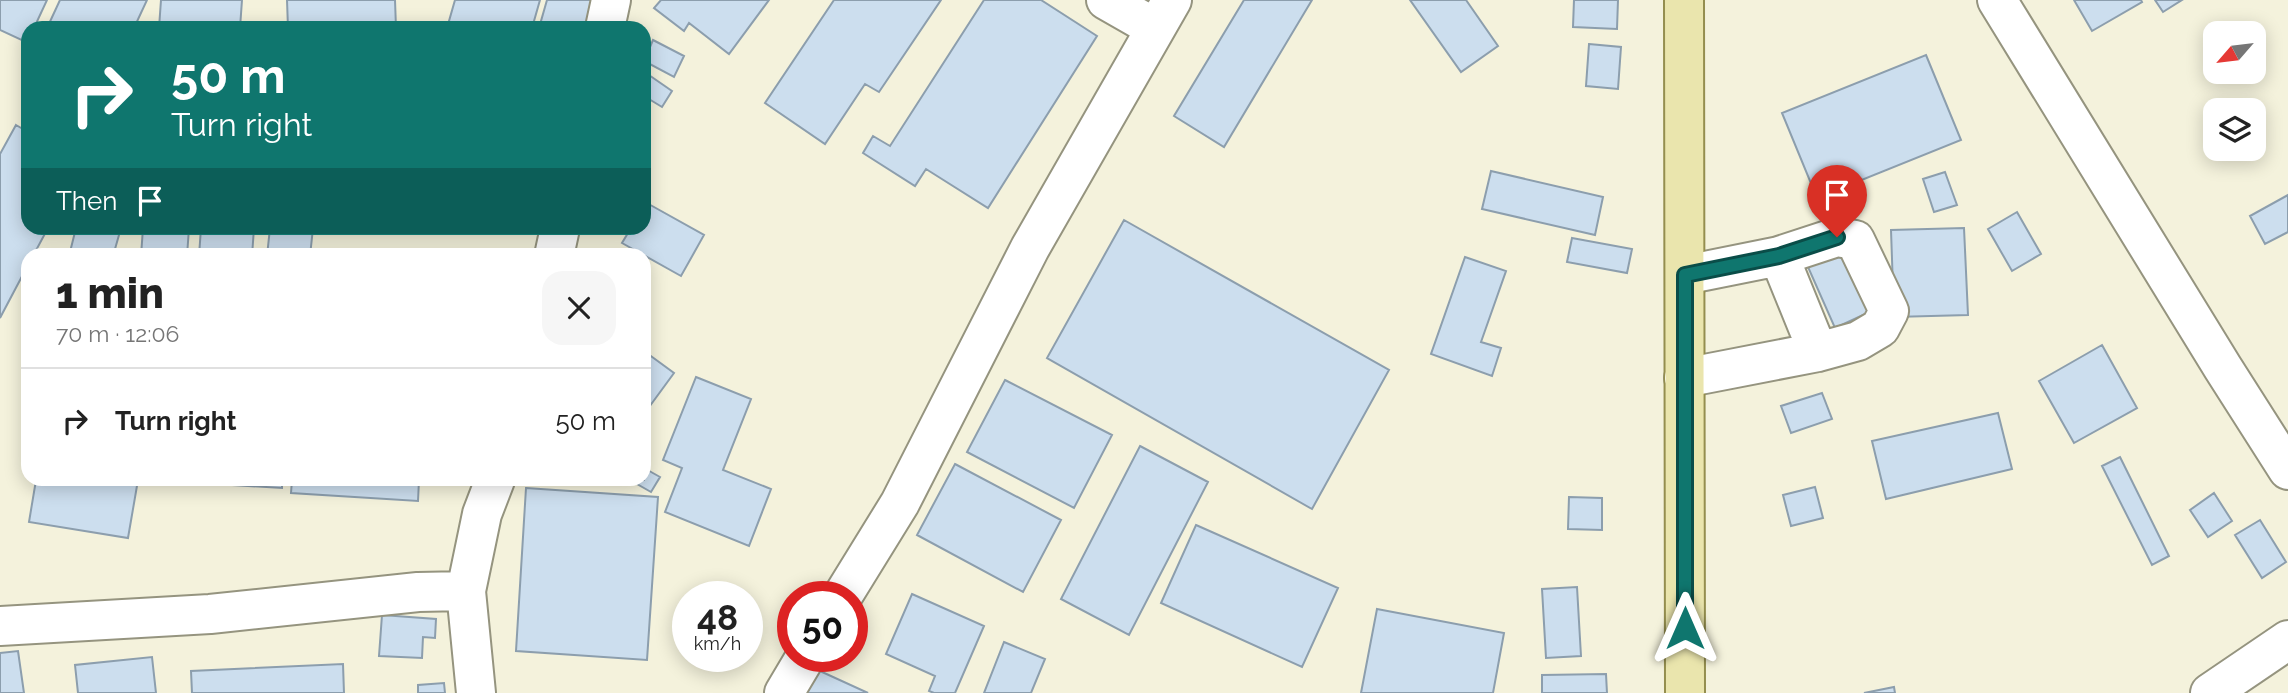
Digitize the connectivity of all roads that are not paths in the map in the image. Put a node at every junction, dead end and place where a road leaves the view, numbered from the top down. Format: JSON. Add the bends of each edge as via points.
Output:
{"nodes":[{"id":1,"x":611,"y":0,"type":"edge"},
{"id":2,"x":1106,"y":0,"type":"edge"},
{"id":3,"x":1684,"y":0,"type":"edge"},
{"id":4,"x":1997,"y":0,"type":"edge"},
{"id":5,"x":1163,"y":14,"type":"edge"},
{"id":6,"x":606,"y":21,"type":"edge"},
{"id":7,"x":1779,"y":256,"type":"junction"},
{"id":8,"x":1685,"y":275,"type":"junction"},
{"id":9,"x":1818,"y":352,"type":"junction"},
{"id":10,"x":1684,"y":378,"type":"junction"},
{"id":11,"x":2288,"y":470,"type":"edge"},
{"id":12,"x":493,"y":486,"type":"edge"},
{"id":13,"x":852,"y":581,"type":"edge"},
{"id":14,"x":466,"y":591,"type":"junction"},
{"id":15,"x":0,"y":626,"type":"edge"},
{"id":16,"x":2288,"y":640,"type":"edge"},
{"id":17,"x":796,"y":672,"type":"edge"},
{"id":18,"x":476,"y":693,"type":"edge"},
{"id":19,"x":784,"y":693,"type":"edge"},
{"id":20,"x":1685,"y":693,"type":"edge"},
{"id":21,"x":2210,"y":693,"type":"edge"}],
"edges":[{"from":1,"to":6,"type":"street"},
{"from":2,"to":5,"type":"street"},
{"from":3,"to":8,"type":"main road"},
{"from":4,"to":11,"type":"street"},
{"from":5,"to":13,"type":"street","via":[[1030,248],[900,503]]},
{"from":7,"to":8,"type":"street"},
{"from":7,"to":9,"type":"street"},
{"from":7,"to":9,"type":"street","via":[[1837,237],[1855,240],[1889,311],[1880,328],[1869,336]]},
{"from":8,"to":10,"type":"main road"},
{"from":9,"to":10,"type":"street"},
{"from":10,"to":20,"type":"main road"},
{"from":12,"to":14,"type":"street"},
{"from":14,"to":15,"type":"street","via":[[210,614]]},
{"from":14,"to":18,"type":"street"},
{"from":16,"to":21,"type":"street"},
{"from":17,"to":19,"type":"street"}]}
